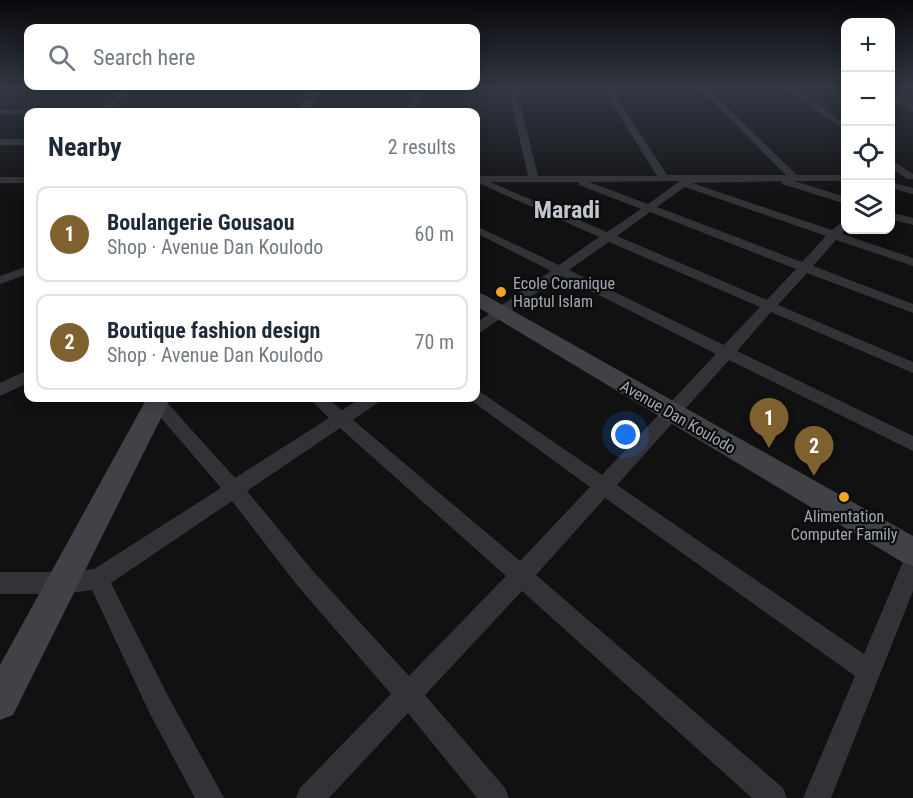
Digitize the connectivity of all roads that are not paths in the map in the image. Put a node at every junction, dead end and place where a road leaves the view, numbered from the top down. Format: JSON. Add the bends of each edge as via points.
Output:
{"nodes":[{"id":1,"x":521,"y":124,"type":"edge"},
{"id":2,"x":630,"y":124,"type":"edge"},
{"id":3,"x":740,"y":124,"type":"edge"},
{"id":4,"x":0,"y":142,"type":"edge"},
{"id":5,"x":24,"y":142,"type":"edge"},
{"id":6,"x":895,"y":165,"type":"edge"},
{"id":7,"x":895,"y":177,"type":"edge"},
{"id":8,"x":912,"y":177,"type":"edge"},
{"id":9,"x":664,"y":178,"type":"junction"},
{"id":10,"x":773,"y":178,"type":"junction"},
{"id":11,"x":794,"y":178,"type":"junction"},
{"id":12,"x":841,"y":178,"type":"edge"},
{"id":13,"x":534,"y":179,"type":"junction"},
{"id":14,"x":572,"y":179,"type":"junction"},
{"id":15,"x":0,"y":180,"type":"edge"},
{"id":16,"x":20,"y":180,"type":"edge"},
{"id":17,"x":480,"y":181,"type":"edge"},
{"id":18,"x":688,"y":181,"type":"junction"},
{"id":19,"x":895,"y":186,"type":"edge"},
{"id":20,"x":913,"y":191,"type":"edge"},
{"id":21,"x":841,"y":199,"type":"edge"},
{"id":22,"x":648,"y":207,"type":"junction"},
{"id":23,"x":895,"y":216,"type":"edge"},
{"id":24,"x":913,"y":222,"type":"edge"},
{"id":25,"x":840,"y":228,"type":"edge"},
{"id":26,"x":480,"y":231,"type":"edge"},
{"id":27,"x":607,"y":237,"type":"junction"},
{"id":28,"x":913,"y":262,"type":"edge"},
{"id":29,"x":803,"y":267,"type":"junction"},
{"id":30,"x":24,"y":271,"type":"edge"},
{"id":31,"x":560,"y":271,"type":"junction"},
{"id":32,"x":0,"y":280,"type":"edge"},
{"id":33,"x":480,"y":300,"type":"edge"},
{"id":34,"x":767,"y":305,"type":"junction"},
{"id":35,"x":913,"y":309,"type":"edge"},
{"id":36,"x":500,"y":312,"type":"junction"},
{"id":37,"x":480,"y":326,"type":"edge"},
{"id":38,"x":726,"y":353,"type":"junction"},
{"id":39,"x":913,"y":368,"type":"edge"},
{"id":40,"x":24,"y":377,"type":"edge"},
{"id":41,"x":0,"y":389,"type":"edge"},
{"id":42,"x":480,"y":401,"type":"edge"},
{"id":43,"x":157,"y":402,"type":"edge"},
{"id":44,"x":160,"y":402,"type":"edge"},
{"id":45,"x":322,"y":402,"type":"edge"},
{"id":46,"x":367,"y":402,"type":"edge"},
{"id":47,"x":669,"y":412,"type":"junction"},
{"id":48,"x":341,"y":418,"type":"junction"},
{"id":49,"x":913,"y":444,"type":"edge"},
{"id":50,"x":601,"y":486,"type":"junction"},
{"id":51,"x":234,"y":490,"type":"junction"},
{"id":52,"x":913,"y":552,"type":"edge"},
{"id":53,"x":913,"y":564,"type":"edge"},
{"id":54,"x":522,"y":575,"type":"junction"},
{"id":55,"x":98,"y":579,"type":"junction"},
{"id":56,"x":0,"y":583,"type":"edge"},
{"id":57,"x":63,"y":583,"type":"junction"},
{"id":58,"x":870,"y":672,"type":"junction"},
{"id":59,"x":409,"y":695,"type":"junction"},
{"id":60,"x":0,"y":702,"type":"edge"},
{"id":61,"x":210,"y":798,"type":"edge"},
{"id":62,"x":310,"y":798,"type":"edge"},
{"id":63,"x":495,"y":798,"type":"edge"},
{"id":64,"x":773,"y":798,"type":"edge"},
{"id":65,"x":817,"y":798,"type":"edge"}],
"edges":[{"from":1,"to":13,"type":"street"},
{"from":2,"to":9,"type":"street"},
{"from":3,"to":11,"type":"street"},
{"from":4,"to":5,"type":"street"},
{"from":6,"to":8,"type":"street"},
{"from":7,"to":8,"type":"street"},
{"from":9,"to":14,"type":"street"},
{"from":9,"to":18,"type":"street"},
{"from":10,"to":11,"type":"street"},
{"from":10,"to":18,"type":"street"},
{"from":10,"to":21,"type":"street"},
{"from":11,"to":12,"type":"street"},
{"from":13,"to":14,"type":"street"},
{"from":13,"to":17,"type":"street"},
{"from":14,"to":22,"type":"street"},
{"from":15,"to":16,"type":"street"},
{"from":17,"to":27,"type":"street"},
{"from":18,"to":22,"type":"street"},
{"from":18,"to":25,"type":"street"},
{"from":19,"to":20,"type":"street"},
{"from":22,"to":27,"type":"street"},
{"from":22,"to":29,"type":"street"},
{"from":23,"to":24,"type":"street"},
{"from":25,"to":28,"type":"street"},
{"from":25,"to":29,"type":"street"},
{"from":26,"to":31,"type":"street"},
{"from":27,"to":31,"type":"street"},
{"from":27,"to":34,"type":"street"},
{"from":29,"to":34,"type":"street"},
{"from":29,"to":35,"type":"street"},
{"from":30,"to":32,"type":"street"},
{"from":31,"to":36,"type":"street"},
{"from":31,"to":38,"type":"street"},
{"from":33,"to":36,"type":"street","name":"Avenue Dan Koulodo"},
{"from":34,"to":38,"type":"street"},
{"from":34,"to":39,"type":"street"},
{"from":36,"to":37,"type":"street"},
{"from":36,"to":47,"type":"street","name":"Avenue Dan Koulodo"},
{"from":38,"to":47,"type":"street"},
{"from":38,"to":49,"type":"street"},
{"from":40,"to":41,"type":"street"},
{"from":42,"to":50,"type":"street"},
{"from":43,"to":57,"type":"street"},
{"from":44,"to":51,"type":"street"},
{"from":45,"to":48,"type":"street"},
{"from":46,"to":48,"type":"street"},
{"from":47,"to":50,"type":"street"},
{"from":47,"to":52,"type":"street","name":"Avenue Dan Koulodo"},
{"from":48,"to":51,"type":"street"},
{"from":48,"to":54,"type":"street"},
{"from":50,"to":54,"type":"street"},
{"from":50,"to":58,"type":"street"},
{"from":51,"to":55,"type":"street"},
{"from":51,"to":59,"type":"street","via":[[304,578]]},
{"from":53,"to":58,"type":"street"},
{"from":54,"to":59,"type":"street"},
{"from":54,"to":64,"type":"street"},
{"from":55,"to":57,"type":"street"},
{"from":55,"to":61,"type":"street","via":[[159,705]]},
{"from":56,"to":57,"type":"street"},
{"from":57,"to":60,"type":"street"},
{"from":58,"to":65,"type":"street"},
{"from":59,"to":62,"type":"street"},
{"from":59,"to":63,"type":"street"}]}
